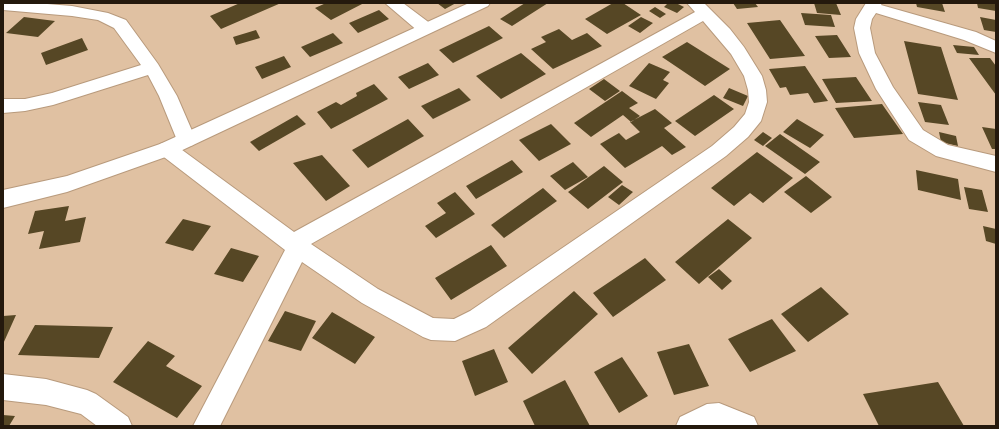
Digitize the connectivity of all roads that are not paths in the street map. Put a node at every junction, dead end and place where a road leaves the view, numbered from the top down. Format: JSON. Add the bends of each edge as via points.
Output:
{"nodes":[{"id":1,"x":393,"y":3,"type":"edge"},
{"id":2,"x":482,"y":3,"type":"edge"},
{"id":3,"x":3,"y":5,"type":"edge"},
{"id":4,"x":873,"y":5,"type":"edge"},
{"id":5,"x":700,"y":9,"type":"edge"},
{"id":6,"x":425,"y":28,"type":"junction"},
{"id":7,"x":996,"y":48,"type":"edge"},
{"id":8,"x":152,"y":68,"type":"junction"},
{"id":9,"x":3,"y":106,"type":"edge"},
{"id":10,"x":186,"y":140,"type":"junction"},
{"id":11,"x":168,"y":149,"type":"junction"},
{"id":12,"x":996,"y":164,"type":"edge"},
{"id":13,"x":3,"y":198,"type":"edge"},
{"id":14,"x":296,"y":245,"type":"junction"},
{"id":15,"x":3,"y":387,"type":"edge"},
{"id":16,"x":119,"y":426,"type":"edge"},
{"id":17,"x":206,"y":426,"type":"edge"},
{"id":18,"x":689,"y":426,"type":"edge"},
{"id":19,"x":745,"y":426,"type":"edge"}],
"edges":[{"from":1,"to":6,"type":"street"},
{"from":2,"to":6,"type":"street"},
{"from":3,"to":8,"type":"street","via":[[102,16],[120,24]]},
{"from":4,"to":7,"type":"street","via":[[970,36]]},
{"from":4,"to":12,"type":"street","via":[[864,18],[862,28],[868,53],[885,89],[916,135],[943,151]]},
{"from":5,"to":14,"type":"street"},
{"from":5,"to":14,"type":"street","via":[[724,33],[753,76],[758,102],[754,116],[741,132],[718,151],[478,320],[455,330],[431,328],[370,296]]},
{"from":6,"to":10,"type":"street"},
{"from":8,"to":9,"type":"street","via":[[53,99],[25,105]]},
{"from":8,"to":10,"type":"street","via":[[168,96]]},
{"from":10,"to":11,"type":"street"},
{"from":11,"to":13,"type":"street","via":[[67,184]]},
{"from":11,"to":14,"type":"street"},
{"from":14,"to":17,"type":"street"},
{"from":15,"to":16,"type":"street","via":[[46,392],[87,403]]},
{"from":18,"to":19,"type":"street","via":[[707,417],[719,416]]}]}
